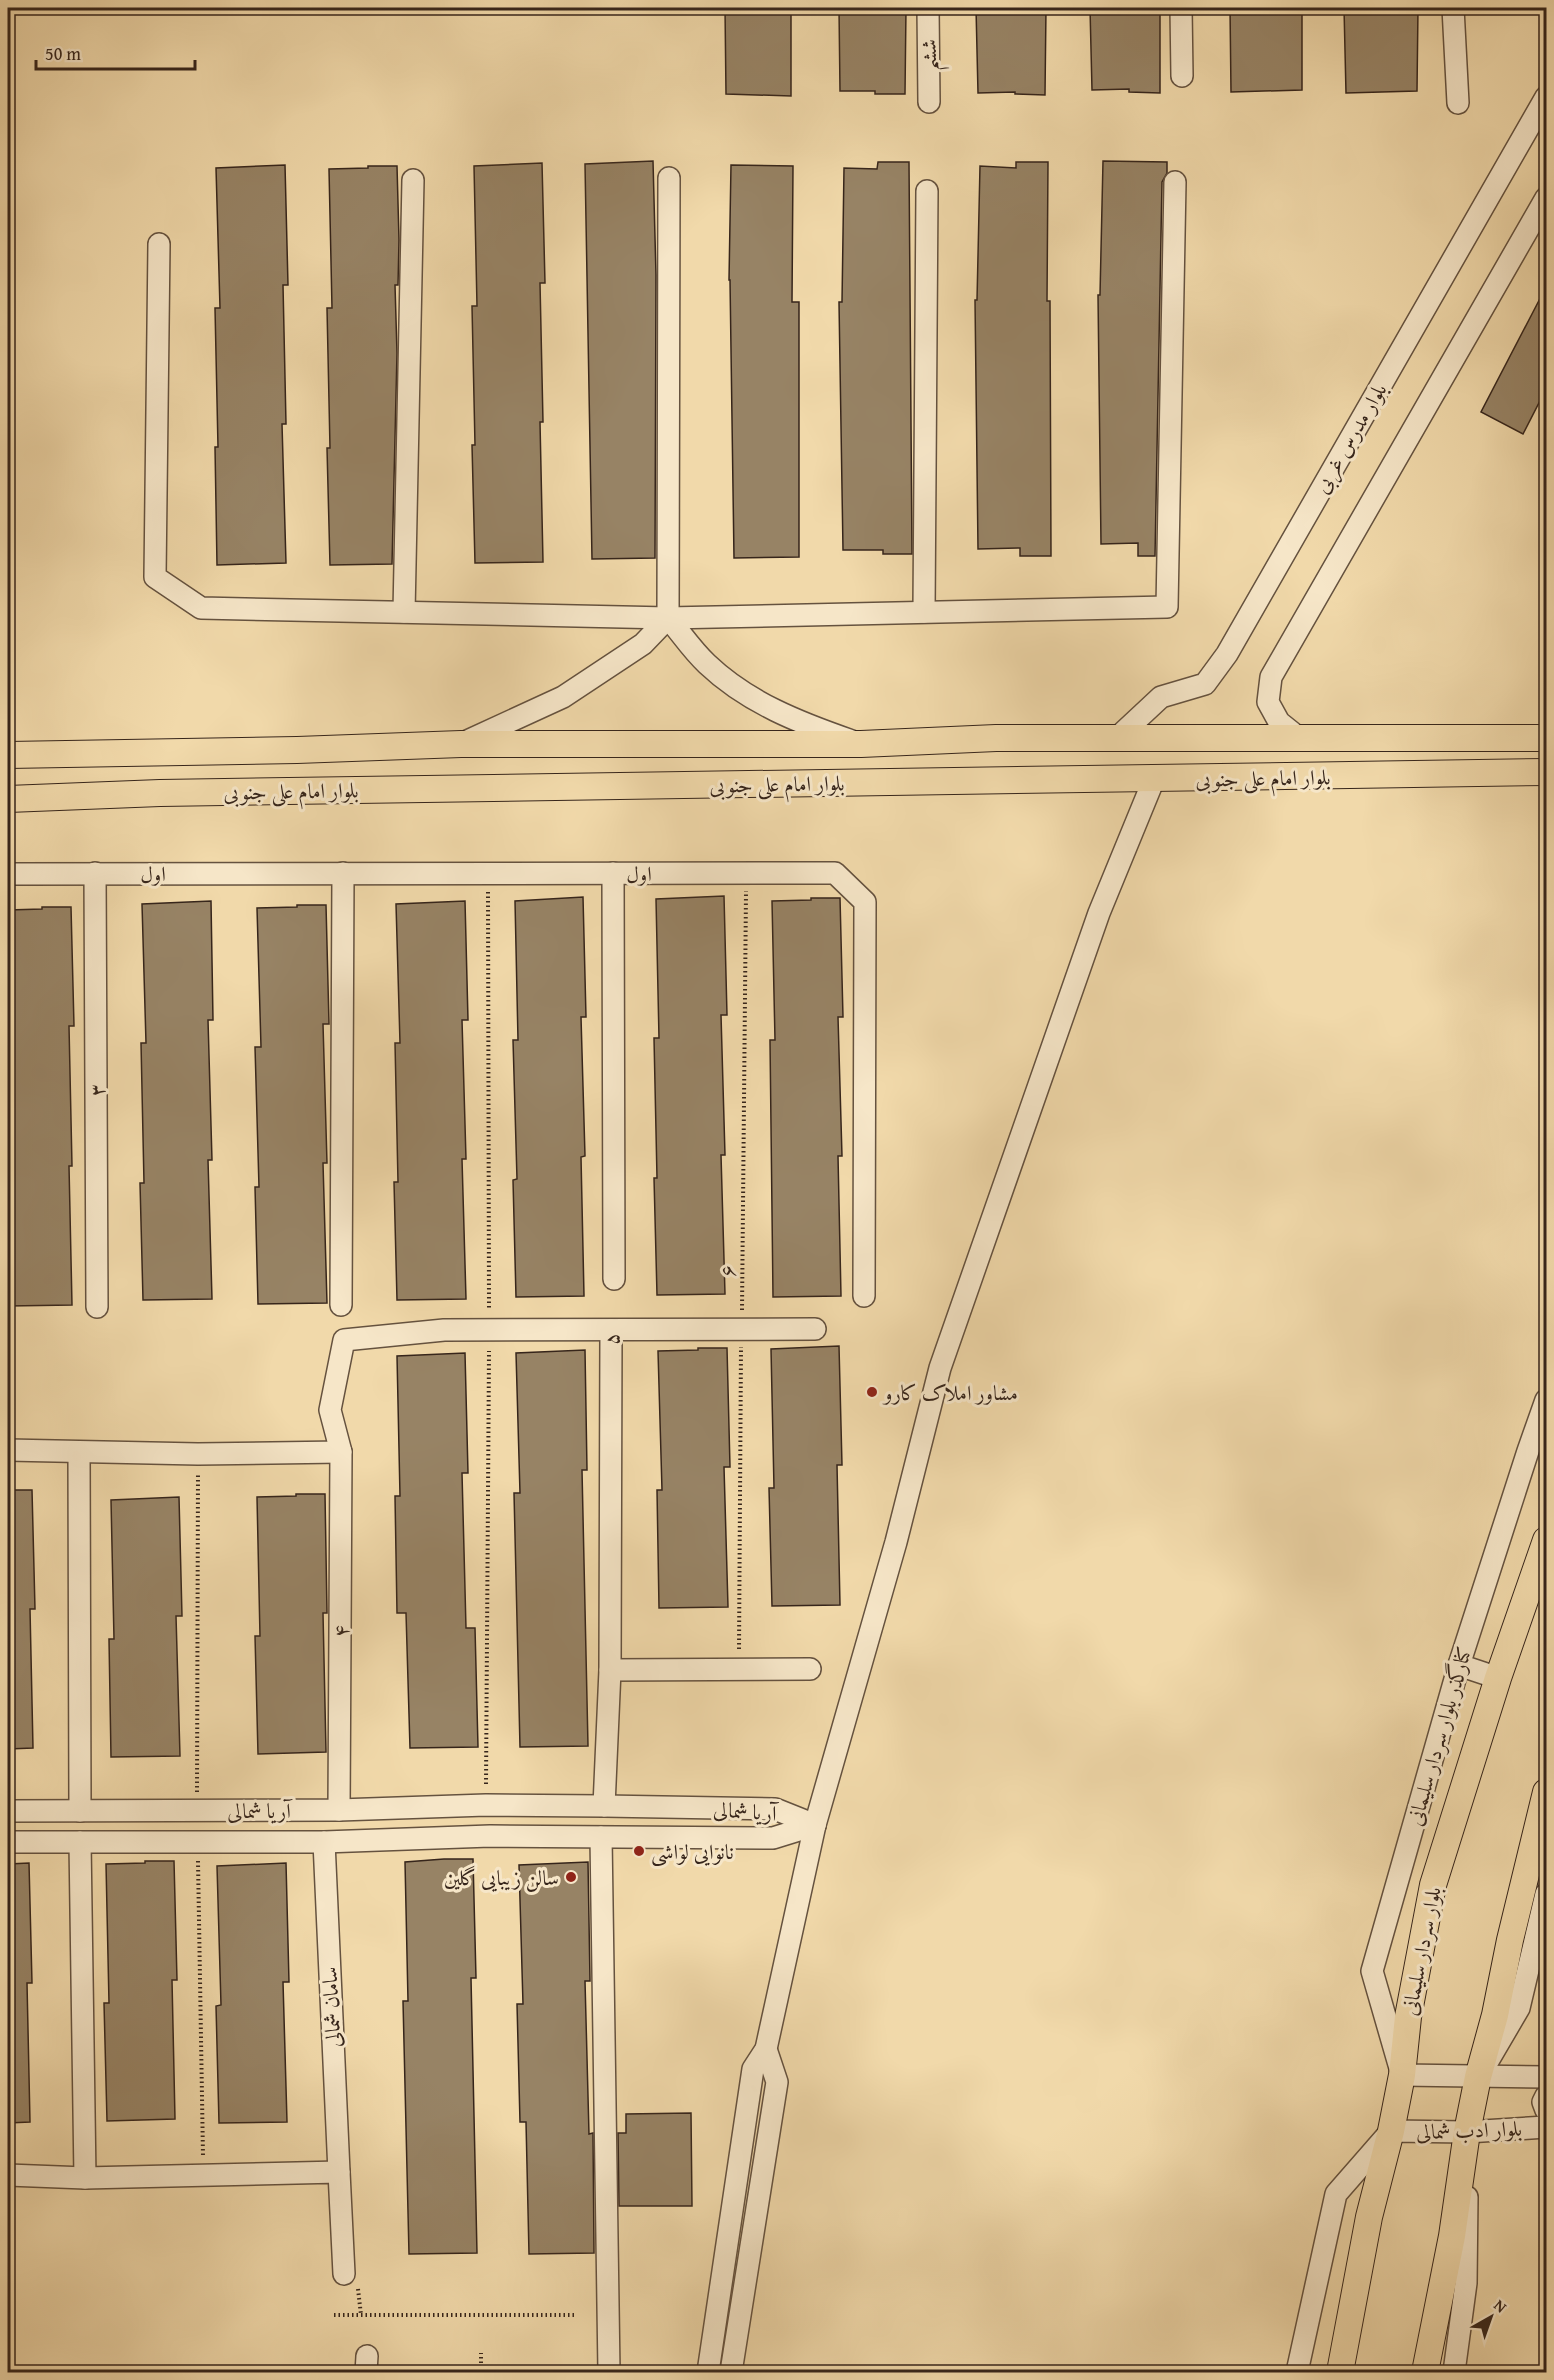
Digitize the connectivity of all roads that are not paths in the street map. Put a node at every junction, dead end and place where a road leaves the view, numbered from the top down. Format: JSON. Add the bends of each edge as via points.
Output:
{"nodes":[{"id":1,"x":928,"y":8,"type":"edge"},
{"id":2,"x":1181,"y":8,"type":"edge"},
{"id":3,"x":1454,"y":8,"type":"edge"},
{"id":4,"x":1182,"y":76,"type":"dead end"},
{"id":5,"x":1546,"y":97,"type":"edge"},
{"id":6,"x":929,"y":102,"type":"dead end"},
{"id":7,"x":1458,"y":103,"type":"dead end"},
{"id":8,"x":669,"y":178,"type":"dead end"},
{"id":9,"x":413,"y":180,"type":"dead end"},
{"id":10,"x":1175,"y":182,"type":"dead end"},
{"id":11,"x":927,"y":191,"type":"dead end"},
{"id":12,"x":1546,"y":198,"type":"edge"},
{"id":13,"x":159,"y":244,"type":"dead end"},
{"id":14,"x":404,"y":612,"type":"junction"},
{"id":15,"x":924,"y":612,"type":"junction"},
{"id":16,"x":668,"y":618,"type":"junction"},
{"id":17,"x":1299,"y":738,"type":"junction"},
{"id":18,"x":1546,"y":738,"type":"edge"},
{"id":19,"x":1116,"y":739,"type":"junction"},
{"id":20,"x":461,"y":744,"type":"junction"},
{"id":21,"x":871,"y":744,"type":"junction"},
{"id":22,"x":8,"y":755,"type":"edge"},
{"id":23,"x":1534,"y":772,"type":"edge"},
{"id":24,"x":1154,"y":779,"type":"junction"},
{"id":25,"x":1546,"y":781,"type":"edge"},
{"id":26,"x":880,"y":783,"type":"junction"},
{"id":27,"x":8,"y":799,"type":"edge"},
{"id":28,"x":95,"y":873,"type":"junction"},
{"id":29,"x":343,"y":873,"type":"junction"},
{"id":30,"x":613,"y":873,"type":"junction"},
{"id":31,"x":8,"y":874,"type":"edge"},
{"id":32,"x":614,"y":1279,"type":"dead end"},
{"id":33,"x":864,"y":1296,"type":"dead end"},
{"id":34,"x":341,"y":1305,"type":"dead end"},
{"id":35,"x":97,"y":1307,"type":"dead end"},
{"id":36,"x":815,"y":1329,"type":"dead end"},
{"id":37,"x":611,"y":1330,"type":"junction"},
{"id":38,"x":1546,"y":1400,"type":"edge"},
{"id":39,"x":8,"y":1450,"type":"edge"},
{"id":40,"x":80,"y":1452,"type":"junction"},
{"id":41,"x":341,"y":1452,"type":"junction"},
{"id":42,"x":1546,"y":1540,"type":"edge"},
{"id":43,"x":1459,"y":1665,"type":"junction"},
{"id":44,"x":810,"y":1669,"type":"dead end"},
{"id":45,"x":610,"y":1670,"type":"junction"},
{"id":46,"x":1498,"y":1678,"type":"junction"},
{"id":47,"x":1546,"y":1792,"type":"edge"},
{"id":48,"x":604,"y":1806,"type":"junction"},
{"id":49,"x":339,"y":1810,"type":"junction"},
{"id":50,"x":8,"y":1811,"type":"edge"},
{"id":51,"x":80,"y":1811,"type":"junction"},
{"id":52,"x":815,"y":1825,"type":"junction"},
{"id":53,"x":601,"y":1837,"type":"junction"},
{"id":54,"x":8,"y":1842,"type":"edge"},
{"id":55,"x":80,"y":1842,"type":"junction"},
{"id":56,"x":324,"y":1842,"type":"junction"},
{"id":57,"x":1546,"y":1894,"type":"edge"},
{"id":58,"x":766,"y":2049,"type":"junction"},
{"id":59,"x":1402,"y":2075,"type":"junction"},
{"id":60,"x":1478,"y":2077,"type":"junction"},
{"id":61,"x":1546,"y":2077,"type":"edge"},
{"id":62,"x":1546,"y":2096,"type":"edge"},
{"id":63,"x":1546,"y":2110,"type":"edge"},
{"id":64,"x":1546,"y":2127,"type":"edge"},
{"id":65,"x":1391,"y":2131,"type":"junction"},
{"id":66,"x":1467,"y":2132,"type":"junction"},
{"id":67,"x":339,"y":2172,"type":"junction"},
{"id":68,"x":8,"y":2175,"type":"edge"},
{"id":69,"x":85,"y":2178,"type":"junction"},
{"id":70,"x":344,"y":2274,"type":"dead end"},
{"id":71,"x":609,"y":2373,"type":"edge"},
{"id":72,"x":708,"y":2373,"type":"edge"},
{"id":73,"x":731,"y":2373,"type":"edge"},
{"id":74,"x":1297,"y":2373,"type":"edge"},
{"id":75,"x":1340,"y":2373,"type":"edge"},
{"id":76,"x":1425,"y":2373,"type":"edge"},
{"id":77,"x":1454,"y":2373,"type":"edge"}],
"edges":[{"from":1,"to":6,"type":"street","name":"ششم"},
{"from":2,"to":4,"type":"street"},
{"from":3,"to":7,"type":"street"},
{"from":5,"to":19,"type":"street","name":"بلوار مدرس غربی","via":[[1227,654],[1205,684],[1161,697]]},
{"from":8,"to":16,"type":"street"},
{"from":9,"to":14,"type":"street"},
{"from":10,"to":15,"type":"street","via":[[1167,607]]},
{"from":11,"to":15,"type":"street"},
{"from":12,"to":17,"type":"street","via":[[1271,676],[1268,702],[1279,722]]},
{"from":13,"to":14,"type":"street","via":[[155,577],[201,608]]},
{"from":14,"to":16,"type":"street"},
{"from":15,"to":16,"type":"street"},
{"from":16,"to":20,"type":"street","via":[[643,644],[563,697]]},
{"from":16,"to":21,"type":"street","via":[[706,664],[749,696],[795,721]]},
{"from":17,"to":18,"type":"main road","name":"بلوار امام علی جنوبی"},
{"from":17,"to":19,"type":"main road","name":"بلوار امام علی جنوبی"},
{"from":19,"to":21,"type":"main road","name":"بلوار امام علی جنوبی","via":[[996,738]]},
{"from":20,"to":21,"type":"main road","name":"بلوار امام علی جنوبی"},
{"from":20,"to":22,"type":"main road","name":"بلوار امام علی جنوبی"},
{"from":21,"to":26,"type":"main road"},
{"from":23,"to":24,"type":"main road","name":"بلوار امام علی جنوبی"},
{"from":23,"to":25,"type":"main road","name":"بلوار امام علی جنوبی"},
{"from":24,"to":26,"type":"main road","name":"بلوار امام علی جنوبی"},
{"from":24,"to":52,"type":"street","via":[[1099,913],[940,1368],[896,1542]]},
{"from":26,"to":27,"type":"main road","name":"بلوار امام علی جنوبی","via":[[184,792]]},
{"from":28,"to":29,"type":"street","name":"اول"},
{"from":28,"to":31,"type":"street","name":"اول"},
{"from":28,"to":35,"type":"street","name":"۳"},
{"from":29,"to":30,"type":"street","name":"اول"},
{"from":29,"to":34,"type":"street"},
{"from":30,"to":32,"type":"street"},
{"from":30,"to":33,"type":"street","name":"اول","via":[[835,873],[865,902]]},
{"from":36,"to":37,"type":"street"},
{"from":37,"to":41,"type":"street","name":"۴","via":[[444,1330],[344,1340],[330,1410]]},
{"from":37,"to":45,"type":"street","name":"۵"},
{"from":38,"to":43,"type":"street","name":"کنارگذر بلوار سردار سلیمانی"},
{"from":39,"to":40,"type":"street"},
{"from":40,"to":41,"type":"street"},
{"from":40,"to":51,"type":"street"},
{"from":41,"to":49,"type":"street","name":"۴"},
{"from":42,"to":46,"type":"main road","name":"بلوار سردار سلیمانی"},
{"from":43,"to":46,"type":"street"},
{"from":43,"to":59,"type":"street","name":"کنارگذر بلوار سردار سلیمانی","via":[[1372,1971]]},
{"from":44,"to":45,"type":"street"},
{"from":45,"to":48,"type":"street","name":"۵"},
{"from":46,"to":59,"type":"main road","name":"بلوار سردار سلیمانی","via":[[1433,1885],[1408,2017]]},
{"from":47,"to":60,"type":"main road"},
{"from":48,"to":49,"type":"street","name":"آریا شمالی"},
{"from":48,"to":52,"type":"street","name":"آریا شمالی","via":[[774,1809]]},
{"from":49,"to":51,"type":"street","name":"آریا شمالی"},
{"from":50,"to":51,"type":"street","name":"آریا شمالی"},
{"from":52,"to":53,"type":"street","name":"آریا شمالی","via":[[774,1838]]},
{"from":52,"to":58,"type":"street"},
{"from":53,"to":56,"type":"street","name":"آریا شمالی","via":[[490,1836]]},
{"from":53,"to":71,"type":"street"},
{"from":54,"to":55,"type":"street","name":"آریا شمالی"},
{"from":55,"to":56,"type":"street","name":"آریا شمالی"},
{"from":55,"to":69,"type":"street"},
{"from":56,"to":67,"type":"street","name":"سامان شمالی"},
{"from":57,"to":60,"type":"street","via":[[1519,2008]]},
{"from":58,"to":72,"type":"street","via":[[753,2069]]},
{"from":58,"to":73,"type":"street","via":[[777,2082]]},
{"from":59,"to":60,"type":"street"},
{"from":59,"to":65,"type":"main road","name":"بلوار سردار سلیمانی"},
{"from":60,"to":61,"type":"street"},
{"from":60,"to":66,"type":"main road"},
{"from":62,"to":63,"type":"street"},
{"from":64,"to":66,"type":"street","name":"بلوار ادب شمالی"},
{"from":65,"to":66,"type":"street","name":"بلوار ادب شمالی"},
{"from":65,"to":74,"type":"street","via":[[1336,2194]]},
{"from":65,"to":75,"type":"main road","name":"بلوار سردار سلیمانی","via":[[1369,2217]]},
{"from":66,"to":76,"type":"main road","via":[[1452,2236]]},
{"from":66,"to":77,"type":"street","via":[[1467,2283]]},
{"from":67,"to":69,"type":"street"},
{"from":67,"to":70,"type":"street","name":"سامان شمالی"},
{"from":68,"to":69,"type":"street"}]}
